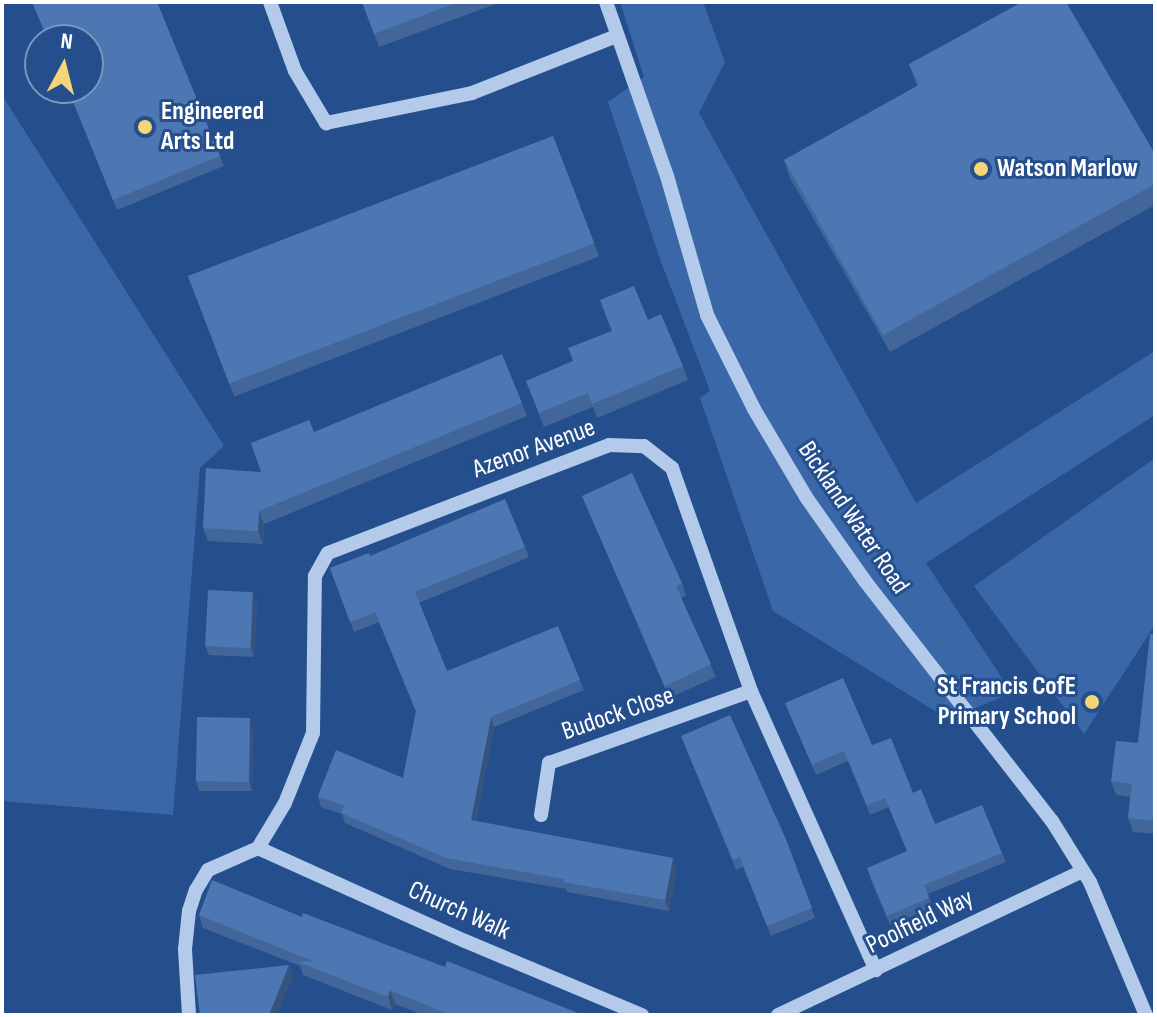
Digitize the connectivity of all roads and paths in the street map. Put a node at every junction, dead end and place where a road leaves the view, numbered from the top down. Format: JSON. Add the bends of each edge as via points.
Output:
{"nodes":[{"id":1,"x":270,"y":2,"type":"edge"},
{"id":2,"x":606,"y":2,"type":"edge"},
{"id":3,"x":617,"y":36,"type":"junction"},
{"id":4,"x":751,"y":691,"type":"junction"},
{"id":5,"x":541,"y":815,"type":"dead end"},
{"id":6,"x":258,"y":848,"type":"junction"},
{"id":7,"x":1083,"y":871,"type":"junction"},
{"id":8,"x":876,"y":970,"type":"junction"},
{"id":9,"x":189,"y":1015,"type":"edge"},
{"id":10,"x":642,"y":1015,"type":"edge"},
{"id":11,"x":778,"y":1015,"type":"edge"},
{"id":12,"x":1146,"y":1015,"type":"edge"}],
"edges":[{"from":1,"to":3,"type":"street","via":[[295,71],[326,123],[472,93]]},
{"from":2,"to":3,"type":"street","name":"Bickland Water Road"},
{"from":3,"to":7,"type":"street","name":"Bickland Water Road","via":[[667,176],[707,315],[754,409],[806,497],[865,581],[1052,821]]},
{"from":4,"to":5,"type":"street","name":"Budock Close","via":[[549,763]]},
{"from":4,"to":6,"type":"street","name":"Azenor Avenue","via":[[672,468],[644,446],[609,445],[328,553],[315,576],[313,733],[285,803]]},
{"from":4,"to":8,"type":"street","name":"Azenor Avenue"},
{"from":6,"to":9,"type":"street","via":[[208,870],[196,890],[185,949]]},
{"from":6,"to":10,"type":"street","name":"Church Walk"},
{"from":7,"to":8,"type":"street","name":"Poolfield Way"},
{"from":7,"to":12,"type":"street","name":"Bickland Water Road"},
{"from":8,"to":11,"type":"street","name":"Poolfield Way"}]}
